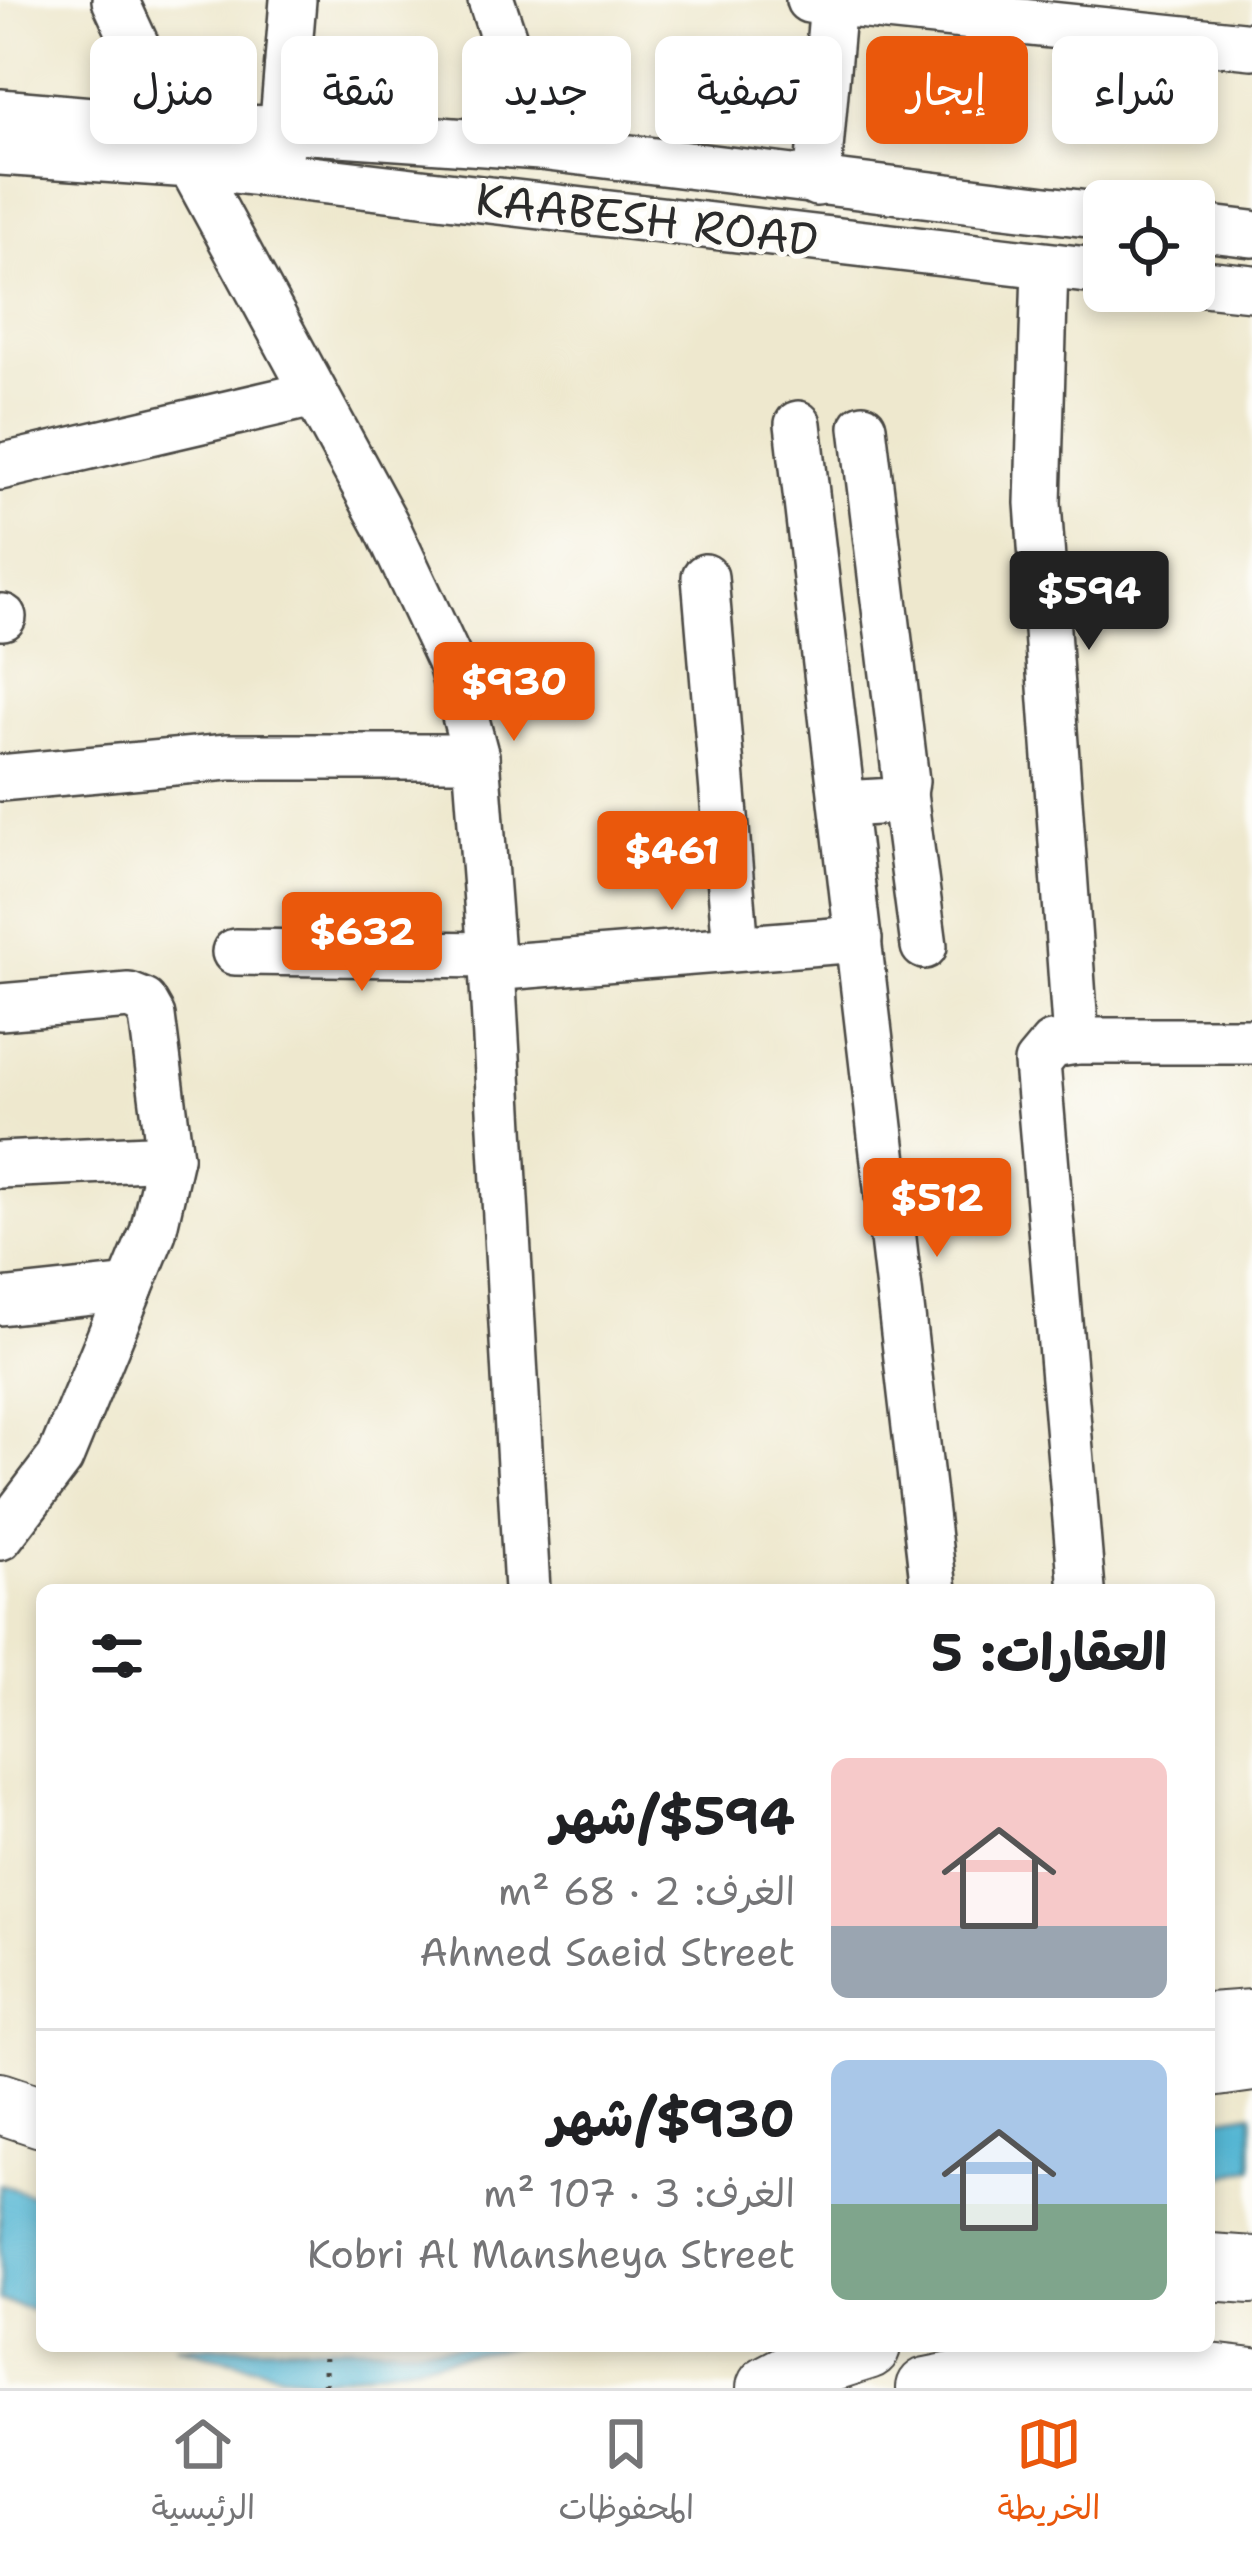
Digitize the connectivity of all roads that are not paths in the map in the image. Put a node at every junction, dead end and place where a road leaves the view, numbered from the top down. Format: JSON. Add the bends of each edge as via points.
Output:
{"nodes":[{"id":1,"x":115,"y":0,"type":"edge"},
{"id":2,"x":293,"y":0,"type":"edge"},
{"id":3,"x":491,"y":0,"type":"edge"},
{"id":4,"x":821,"y":1,"type":"edge"},
{"id":5,"x":290,"y":36,"type":"edge"},
{"id":6,"x":1252,"y":46,"type":"edge"},
{"id":7,"x":0,"y":112,"type":"edge"},
{"id":8,"x":281,"y":128,"type":"edge"},
{"id":9,"x":438,"y":139,"type":"edge"},
{"id":10,"x":281,"y":140,"type":"edge"},
{"id":11,"x":182,"y":146,"type":"junction"},
{"id":12,"x":540,"y":147,"type":"junction"},
{"id":13,"x":0,"y":152,"type":"edge"},
{"id":14,"x":278,"y":176,"type":"junction"},
{"id":15,"x":817,"y":183,"type":"junction"},
{"id":16,"x":1083,"y":214,"type":"edge"},
{"id":17,"x":1215,"y":230,"type":"edge"},
{"id":18,"x":1252,"y":234,"type":"edge"},
{"id":19,"x":1045,"y":266,"type":"junction"},
{"id":20,"x":1083,"y":270,"type":"edge"},
{"id":21,"x":1215,"y":284,"type":"edge"},
{"id":22,"x":1252,"y":287,"type":"edge"},
{"id":23,"x":313,"y":394,"type":"junction"},
{"id":24,"x":798,"y":424,"type":"dead end"},
{"id":25,"x":863,"y":428,"type":"dead end"},
{"id":26,"x":0,"y":466,"type":"edge"},
{"id":27,"x":705,"y":577,"type":"dead end"},
{"id":28,"x":476,"y":757,"type":"junction"},
{"id":29,"x":0,"y":778,"type":"edge"},
{"id":30,"x":904,"y":794,"type":"junction"},
{"id":31,"x":843,"y":804,"type":"junction"},
{"id":32,"x":859,"y":939,"type":"junction"},
{"id":33,"x":924,"y":946,"type":"dead end"},
{"id":34,"x":736,"y":948,"type":"junction"},
{"id":35,"x":235,"y":952,"type":"dead end"},
{"id":36,"x":491,"y":962,"type":"junction"},
{"id":37,"x":0,"y":1007,"type":"edge"},
{"id":38,"x":1076,"y":1041,"type":"junction"},
{"id":39,"x":1252,"y":1041,"type":"edge"},
{"id":40,"x":170,"y":1157,"type":"junction"},
{"id":41,"x":0,"y":1165,"type":"edge"},
{"id":42,"x":130,"y":1288,"type":"junction"},
{"id":43,"x":0,"y":1302,"type":"edge"},
{"id":44,"x":6,"y":1518,"type":"edge"},
{"id":45,"x":527,"y":1584,"type":"edge"},
{"id":46,"x":933,"y":1584,"type":"edge"},
{"id":47,"x":1081,"y":1584,"type":"edge"},
{"id":48,"x":1252,"y":2020,"type":"edge"},
{"id":49,"x":1215,"y":2023,"type":"edge"},
{"id":50,"x":1252,"y":2058,"type":"edge"},
{"id":51,"x":1215,"y":2063,"type":"edge"},
{"id":52,"x":0,"y":2103,"type":"edge"},
{"id":53,"x":36,"y":2115,"type":"edge"},
{"id":54,"x":1215,"y":2267,"type":"edge"},
{"id":55,"x":1252,"y":2270,"type":"edge"},
{"id":56,"x":849,"y":2352,"type":"edge"},
{"id":57,"x":1252,"y":2379,"type":"edge"},
{"id":58,"x":770,"y":2388,"type":"edge"},
{"id":59,"x":927,"y":2388,"type":"edge"}],
"edges":[{"from":1,"to":11,"type":"street"},
{"from":2,"to":5,"type":"street"},
{"from":3,"to":12,"type":"street"},
{"from":4,"to":6,"type":"street"},
{"from":4,"to":15,"type":"street"},
{"from":7,"to":11,"type":"street"},
{"from":8,"to":11,"type":"street","name":"KAABESH ROAD"},
{"from":9,"to":12,"type":"street","name":"KAABESH ROAD"},
{"from":10,"to":14,"type":"street"},
{"from":11,"to":13,"type":"street"},
{"from":11,"to":14,"type":"street","name":"KAABESH ROAD"},
{"from":11,"to":23,"type":"street"},
{"from":12,"to":15,"type":"street","name":"KAABESH ROAD"},
{"from":14,"to":19,"type":"street","name":"KAABESH ROAD"},
{"from":15,"to":16,"type":"street","name":"KAABESH ROAD"},
{"from":17,"to":18,"type":"street"},
{"from":19,"to":20,"type":"street","name":"KAABESH ROAD"},
{"from":19,"to":38,"type":"street","via":[[1038,503]]},
{"from":21,"to":22,"type":"street"},
{"from":23,"to":26,"type":"street"},
{"from":23,"to":28,"type":"street","via":[[451,664]]},
{"from":24,"to":31,"type":"street"},
{"from":25,"to":30,"type":"street"},
{"from":27,"to":34,"type":"street"},
{"from":28,"to":29,"type":"street","via":[[228,758]]},
{"from":28,"to":36,"type":"street"},
{"from":30,"to":31,"type":"street"},
{"from":30,"to":33,"type":"street"},
{"from":31,"to":32,"type":"street"},
{"from":32,"to":34,"type":"street"},
{"from":32,"to":46,"type":"street"},
{"from":34,"to":36,"type":"street"},
{"from":35,"to":36,"type":"street"},
{"from":36,"to":45,"type":"street"},
{"from":37,"to":40,"type":"street","via":[[129,996],[144,1003]]},
{"from":38,"to":39,"type":"street"},
{"from":38,"to":47,"type":"street","via":[[1052,1045],[1037,1063]]},
{"from":40,"to":41,"type":"street"},
{"from":40,"to":42,"type":"street"},
{"from":42,"to":43,"type":"street"},
{"from":42,"to":44,"type":"street","via":[[60,1458]]},
{"from":48,"to":49,"type":"main road"},
{"from":50,"to":51,"type":"highway"},
{"from":52,"to":53,"type":"main road"},
{"from":54,"to":55,"type":"highway"},
{"from":56,"to":58,"type":"highway"},
{"from":57,"to":59,"type":"main road","via":[[1070,2371]]}]}
